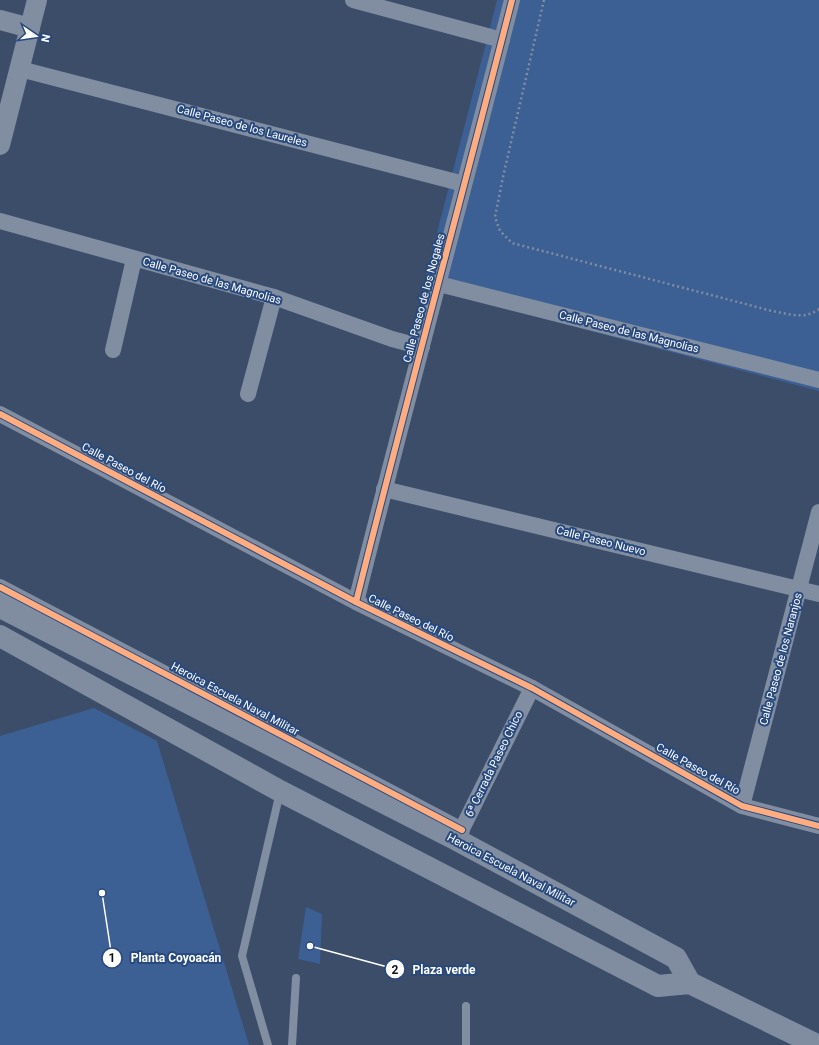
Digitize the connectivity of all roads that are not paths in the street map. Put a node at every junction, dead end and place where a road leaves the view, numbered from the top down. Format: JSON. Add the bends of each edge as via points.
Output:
{"nodes":[{"id":1,"x":37,"y":0,"type":"edge"},
{"id":2,"x":353,"y":0,"type":"edge"},
{"id":3,"x":512,"y":0,"type":"edge"},
{"id":4,"x":0,"y":20,"type":"edge"},
{"id":5,"x":30,"y":28,"type":"junction"},
{"id":6,"x":502,"y":40,"type":"junction"},
{"id":7,"x":20,"y":68,"type":"junction"},
{"id":8,"x":4,"y":112,"type":"edge"},
{"id":9,"x":0,"y":145,"type":"edge"},
{"id":10,"x":464,"y":184,"type":"junction"},
{"id":11,"x":0,"y":221,"type":"edge"},
{"id":12,"x":134,"y":259,"type":"junction"},
{"id":13,"x":439,"y":284,"type":"junction"},
{"id":14,"x":274,"y":297,"type":"junction"},
{"id":15,"x":422,"y":347,"type":"junction"},
{"id":16,"x":113,"y":350,"type":"dead end"},
{"id":17,"x":819,"y":380,"type":"edge"},
{"id":18,"x":248,"y":394,"type":"dead end"},
{"id":19,"x":0,"y":414,"type":"edge"},
{"id":20,"x":384,"y":489,"type":"junction"},
{"id":21,"x":819,"y":512,"type":"edge"},
{"id":22,"x":0,"y":587,"type":"edge"},
{"id":23,"x":800,"y":589,"type":"junction"},
{"id":24,"x":819,"y":594,"type":"edge"},
{"id":25,"x":356,"y":602,"type":"junction"},
{"id":26,"x":0,"y":607,"type":"edge"},
{"id":27,"x":0,"y":636,"type":"edge"},
{"id":28,"x":532,"y":688,"type":"junction"},
{"id":29,"x":280,"y":791,"type":"junction"},
{"id":30,"x":742,"y":806,"type":"junction"},
{"id":31,"x":819,"y":826,"type":"edge"},
{"id":32,"x":459,"y":835,"type":"junction"},
{"id":33,"x":296,"y":978,"type":"dead end"},
{"id":34,"x":690,"y":983,"type":"junction"},
{"id":35,"x":466,"y":1006,"type":"dead end"},
{"id":36,"x":814,"y":1042,"type":"edge"},
{"id":37,"x":268,"y":1045,"type":"edge"},
{"id":38,"x":292,"y":1045,"type":"edge"},
{"id":39,"x":466,"y":1045,"type":"edge"}],
"edges":[{"from":1,"to":5,"type":"street"},
{"from":2,"to":6,"type":"street"},
{"from":3,"to":6,"type":"street","name":"Calle Paseo de los Nogales"},
{"from":4,"to":5,"type":"street"},
{"from":5,"to":7,"type":"street"},
{"from":6,"to":10,"type":"street","name":"Calle Paseo de los Nogales"},
{"from":7,"to":8,"type":"street"},
{"from":7,"to":10,"type":"street","name":"Calle Paseo de los Laureles"},
{"from":8,"to":9,"type":"street"},
{"from":10,"to":13,"type":"street","name":"Calle Paseo de los Nogales"},
{"from":11,"to":12,"type":"street","name":"Calle Paseo de las Magnolias"},
{"from":12,"to":14,"type":"street","name":"Calle Paseo de las Magnolias"},
{"from":12,"to":16,"type":"street"},
{"from":13,"to":15,"type":"street","name":"Calle Paseo de los Nogales"},
{"from":13,"to":17,"type":"street","name":"Calle Paseo de las Magnolias"},
{"from":14,"to":15,"type":"street","name":"Calle Paseo de las Magnolias","via":[[392,339]]},
{"from":14,"to":18,"type":"street"},
{"from":15,"to":20,"type":"street","name":"Calle Paseo de los Nogales"},
{"from":19,"to":25,"type":"street","name":"Calle Paseo del Río"},
{"from":20,"to":23,"type":"street","name":"Calle Paseo Nuevo"},
{"from":20,"to":25,"type":"street","name":"Calle Paseo de los Nogales"},
{"from":21,"to":23,"type":"street","name":"Calle Paseo de los Naranjos"},
{"from":22,"to":32,"type":"street","name":"Heroica Escuela Naval Militar"},
{"from":23,"to":24,"type":"street","name":"Calle Paseo Nuevo"},
{"from":23,"to":30,"type":"street","name":"Calle Paseo de los Naranjos"},
{"from":25,"to":28,"type":"street","name":"Calle Paseo del Río"},
{"from":26,"to":32,"type":"main road","name":"Heroica Escuela Naval Militar"},
{"from":27,"to":29,"type":"main road"},
{"from":28,"to":30,"type":"street","name":"Calle Paseo del Río"},
{"from":28,"to":32,"type":"street","name":"6ª Cerrada Paseo Chico"},
{"from":29,"to":34,"type":"main road","via":[[658,986]]},
{"from":29,"to":37,"type":"lane","via":[[242,956]]},
{"from":30,"to":31,"type":"street","name":"Calle Paseo del Río"},
{"from":32,"to":34,"type":"main road","name":"Heroica Escuela Naval Militar","via":[[676,958]]},
{"from":33,"to":38,"type":"lane"},
{"from":34,"to":36,"type":"main road"},
{"from":35,"to":39,"type":"lane"}]}
